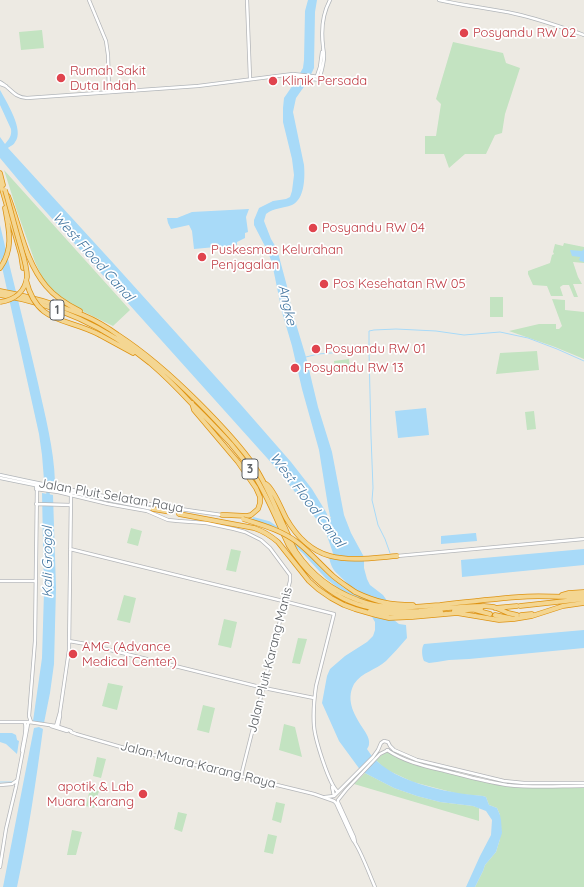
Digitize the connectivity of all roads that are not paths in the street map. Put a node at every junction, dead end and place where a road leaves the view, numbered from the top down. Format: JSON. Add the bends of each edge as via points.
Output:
{"nodes":[{"id":1,"x":88,"y":0,"type":"edge"},
{"id":2,"x":247,"y":0,"type":"edge"},
{"id":3,"x":330,"y":0,"type":"edge"},
{"id":4,"x":439,"y":0,"type":"edge"},
{"id":5,"x":584,"y":35,"type":"edge"},
{"id":6,"x":250,"y":78,"type":"junction"},
{"id":7,"x":0,"y":83,"type":"edge"},
{"id":8,"x":105,"y":92,"type":"junction"},
{"id":9,"x":109,"y":92,"type":"junction"},
{"id":10,"x":113,"y":92,"type":"junction"},
{"id":11,"x":0,"y":173,"type":"edge"},
{"id":12,"x":0,"y":184,"type":"edge"},
{"id":13,"x":5,"y":190,"type":"junction"},
{"id":14,"x":0,"y":268,"type":"edge"},
{"id":15,"x":0,"y":291,"type":"edge"},
{"id":16,"x":0,"y":295,"type":"edge"},
{"id":17,"x":0,"y":302,"type":"edge"},
{"id":18,"x":88,"y":317,"type":"junction"},
{"id":19,"x":156,"y":369,"type":"junction"},
{"id":20,"x":192,"y":403,"type":"junction"},
{"id":21,"x":221,"y":434,"type":"junction"},
{"id":22,"x":0,"y":476,"type":"edge"},
{"id":23,"x":251,"y":481,"type":"junction"},
{"id":24,"x":264,"y":483,"type":"junction"},
{"id":25,"x":36,"y":487,"type":"junction"},
{"id":26,"x":43,"y":487,"type":"junction"},
{"id":27,"x":56,"y":490,"type":"junction"},
{"id":28,"x":71,"y":494,"type":"junction"},
{"id":29,"x":36,"y":504,"type":"junction"},
{"id":30,"x":71,"y":505,"type":"junction"},
{"id":31,"x":154,"y":506,"type":"junction"},
{"id":32,"x":171,"y":512,"type":"dead end"},
{"id":33,"x":179,"y":514,"type":"dead end"},
{"id":34,"x":222,"y":515,"type":"junction"},
{"id":35,"x":584,"y":539,"type":"edge"},
{"id":36,"x":290,"y":548,"type":"junction"},
{"id":37,"x":70,"y":549,"type":"junction"},
{"id":38,"x":397,"y":556,"type":"joint"},
{"id":39,"x":0,"y":581,"type":"edge"},
{"id":40,"x":36,"y":581,"type":"junction"},
{"id":41,"x":584,"y":592,"type":"edge"},
{"id":42,"x":558,"y":596,"type":"junction"},
{"id":43,"x":584,"y":596,"type":"edge"},
{"id":44,"x":584,"y":599,"type":"edge"},
{"id":45,"x":351,"y":600,"type":"junction"},
{"id":46,"x":285,"y":601,"type":"junction"},
{"id":47,"x":584,"y":603,"type":"edge"},
{"id":48,"x":401,"y":606,"type":"junction"},
{"id":49,"x":494,"y":607,"type":"junction"},
{"id":50,"x":473,"y":609,"type":"junction"},
{"id":51,"x":548,"y":611,"type":"junction"},
{"id":52,"x":369,"y":612,"type":"junction"},
{"id":53,"x":393,"y":613,"type":"junction"},
{"id":54,"x":518,"y":616,"type":"junction"},
{"id":55,"x":69,"y":641,"type":"junction"},
{"id":56,"x":264,"y":688,"type":"junction"},
{"id":57,"x":314,"y":698,"type":"junction"},
{"id":58,"x":0,"y":722,"type":"edge"},
{"id":59,"x":29,"y":722,"type":"junction"},
{"id":60,"x":49,"y":725,"type":"junction"},
{"id":61,"x":57,"y":726,"type":"junction"},
{"id":62,"x":71,"y":732,"type":"junction"},
{"id":63,"x":25,"y":738,"type":"junction"},
{"id":64,"x":380,"y":746,"type":"junction"},
{"id":65,"x":390,"y":747,"type":"junction"},
{"id":66,"x":387,"y":750,"type":"junction"},
{"id":67,"x":374,"y":758,"type":"junction"},
{"id":68,"x":359,"y":774,"type":"junction"},
{"id":69,"x":241,"y":776,"type":"junction"},
{"id":70,"x":584,"y":783,"type":"edge"},
{"id":71,"x":0,"y":785,"type":"edge"},
{"id":72,"x":9,"y":785,"type":"junction"},
{"id":73,"x":332,"y":785,"type":"junction"},
{"id":74,"x":584,"y":786,"type":"edge"},
{"id":75,"x":16,"y":789,"type":"junction"},
{"id":76,"x":338,"y":792,"type":"junction"},
{"id":77,"x":334,"y":796,"type":"junction"},
{"id":78,"x":324,"y":797,"type":"junction"},
{"id":79,"x":355,"y":842,"type":"junction"},
{"id":80,"x":0,"y":867,"type":"edge"},
{"id":81,"x":375,"y":887,"type":"edge"}],
"edges":[{"from":1,"to":9,"type":"street","via":[[106,41]]},
{"from":2,"to":6,"type":"street"},
{"from":3,"to":6,"type":"street","via":[[322,22],[323,48],[318,78],[288,75]]},
{"from":4,"to":5,"type":"street","via":[[515,13],[547,21]]},
{"from":6,"to":10,"type":"street","via":[[198,86]]},
{"from":7,"to":8,"type":"street","via":[[21,98]]},
{"from":8,"to":9,"type":"street"},
{"from":8,"to":10,"type":"street"},
{"from":9,"to":10,"type":"street"},
{"from":11,"to":13,"type":"highway"},
{"from":12,"to":14,"type":"highway","via":[[10,244],[5,262]]},
{"from":12,"to":19,"type":"highway","bridge":true,"via":[[21,255],[28,290],[35,303],[48,315],[100,335]]},
{"from":13,"to":17,"type":"highway","bridge":true,"via":[[24,255],[27,275],[20,293]]},
{"from":13,"to":18,"type":"highway","bridge":true,"via":[[36,274],[53,293]]},
{"from":15,"to":18,"type":"highway","number":"3","bridge":true,"via":[[46,302]]},
{"from":16,"to":19,"type":"highway","number":"1","bridge":true,"via":[[64,312],[92,325],[133,350]]},
{"from":18,"to":24,"type":"highway","number":"3","via":[[140,350],[178,383],[241,449]]},
{"from":19,"to":20,"type":"highway","number":"3"},
{"from":20,"to":21,"type":"highway","number":"3"},
{"from":20,"to":23,"type":"highway","via":[[194,410]]},
{"from":21,"to":23,"type":"highway"},
{"from":21,"to":36,"type":"highway","number":"3","via":[[251,470]]},
{"from":22,"to":25,"type":"street","name":"Jalan Pluit Selatan Raya"},
{"from":22,"to":26,"type":"street","name":"Jalan Pluit Selatan Raya"},
{"from":23,"to":34,"type":"highway","via":[[260,497],[258,509],[247,516]]},
{"from":24,"to":38,"type":"highway","via":[[270,488],[299,537],[314,550],[327,556],[345,559]]},
{"from":24,"to":45,"type":"highway","number":"3","via":[[300,557],[329,586]]},
{"from":25,"to":26,"type":"street","name":"Jalan Pluit Selatan Raya"},
{"from":25,"to":29,"type":"street"},
{"from":26,"to":27,"type":"street","name":"Jalan Pluit Selatan Raya"},
{"from":27,"to":28,"type":"street","name":"Jalan Pluit Selatan Raya"},
{"from":27,"to":28,"type":"street"},
{"from":27,"to":31,"type":"street","name":"Jalan Pluit Selatan Raya"},
{"from":28,"to":30,"type":"street"},
{"from":28,"to":31,"type":"street","name":"Jalan Pluit Selatan Raya"},
{"from":28,"to":46,"type":"street","name":"Jalan Pluit Karang Manis","via":[[150,512],[168,520],[206,523],[245,532],[268,545],[290,577]]},
{"from":29,"to":30,"type":"street"},
{"from":29,"to":40,"type":"street"},
{"from":30,"to":37,"type":"street"},
{"from":31,"to":32,"type":"highway"},
{"from":31,"to":34,"type":"street","name":"Jalan Pluit Selatan Raya"},
{"from":33,"to":52,"type":"highway","via":[[262,531],[278,542],[318,589],[344,605]]},
{"from":34,"to":48,"type":"highway","bridge":true,"via":[[285,534],[355,592],[383,603]]},
{"from":35,"to":38,"type":"street"},
{"from":36,"to":45,"type":"highway","number":"3","via":[[299,561],[328,589],[338,596]]},
{"from":36,"to":52,"type":"highway","number":"3","via":[[298,564],[317,585],[337,599]]},
{"from":37,"to":46,"type":"street"},
{"from":37,"to":55,"type":"street"},
{"from":39,"to":40,"type":"street"},
{"from":40,"to":59,"type":"street","via":[[35,654]]},
{"from":41,"to":42,"type":"highway"},
{"from":42,"to":43,"type":"highway"},
{"from":42,"to":48,"type":"highway","via":[[521,596]]},
{"from":44,"to":49,"type":"highway","number":"3"},
{"from":45,"to":48,"type":"highway","number":"3","via":[[381,606]]},
{"from":45,"to":53,"type":"highway","number":"3"},
{"from":46,"to":56,"type":"street","name":"Jalan Pluit Karang Manis"},
{"from":46,"to":57,"type":"street","via":[[334,614]]},
{"from":47,"to":51,"type":"highway","number":"3"},
{"from":49,"to":50,"type":"highway","number":"3"},
{"from":49,"to":53,"type":"highway","number":"3"},
{"from":49,"to":54,"type":"highway"},
{"from":50,"to":53,"type":"highway","number":"3","via":[[406,615]]},
{"from":50,"to":54,"type":"highway","number":"3","via":[[492,615]]},
{"from":51,"to":54,"type":"highway"},
{"from":51,"to":54,"type":"highway","number":"3","via":[[532,616]]},
{"from":52,"to":53,"type":"highway","number":"3"},
{"from":52,"to":54,"type":"highway","via":[[389,618],[457,613],[499,620]]},
{"from":55,"to":56,"type":"street"},
{"from":55,"to":61,"type":"street"},
{"from":56,"to":57,"type":"street"},
{"from":56,"to":69,"type":"street","name":"Jalan Pluit Karang Manis"},
{"from":57,"to":73,"type":"street","via":[[314,728]]},
{"from":58,"to":59,"type":"street"},
{"from":59,"to":60,"type":"street"},
{"from":59,"to":63,"type":"street","via":[[26,725]]},
{"from":60,"to":61,"type":"street","name":"Jalan Muara Karang Raya"},
{"from":60,"to":62,"type":"street","name":"Jalan Muara Karang Raya"},
{"from":61,"to":62,"type":"street","name":"Jalan Muara Karang Raya"},
{"from":62,"to":69,"type":"street","name":"Jalan Muara Karang Raya"},
{"from":63,"to":72,"type":"street","via":[[16,782]]},
{"from":63,"to":75,"type":"street"},
{"from":64,"to":65,"type":"street","via":[[382,741],[386,741]]},
{"from":64,"to":66,"type":"street","via":[[382,750]]},
{"from":64,"to":67,"type":"street"},
{"from":65,"to":66,"type":"street"},
{"from":65,"to":70,"type":"street","via":[[416,760],[504,781]]},
{"from":66,"to":67,"type":"street"},
{"from":66,"to":74,"type":"street","via":[[415,764],[484,781],[524,786]]},
{"from":67,"to":68,"type":"street"},
{"from":68,"to":76,"type":"street"},
{"from":68,"to":79,"type":"street","via":[[338,799]]},
{"from":69,"to":78,"type":"street","name":"Jalan Muara Karang Raya"},
{"from":71,"to":72,"type":"street"},
{"from":72,"to":75,"type":"street"},
{"from":73,"to":76,"type":"street"},
{"from":73,"to":77,"type":"street"},
{"from":75,"to":80,"type":"street"},
{"from":76,"to":77,"type":"street"},
{"from":77,"to":78,"type":"street","name":"Jalan Muara Karang Raya"},
{"from":78,"to":79,"type":"street","name":"Jalan Muara Karang Raya","via":[[334,801],[338,806]]},
{"from":79,"to":81,"type":"street"}]}
